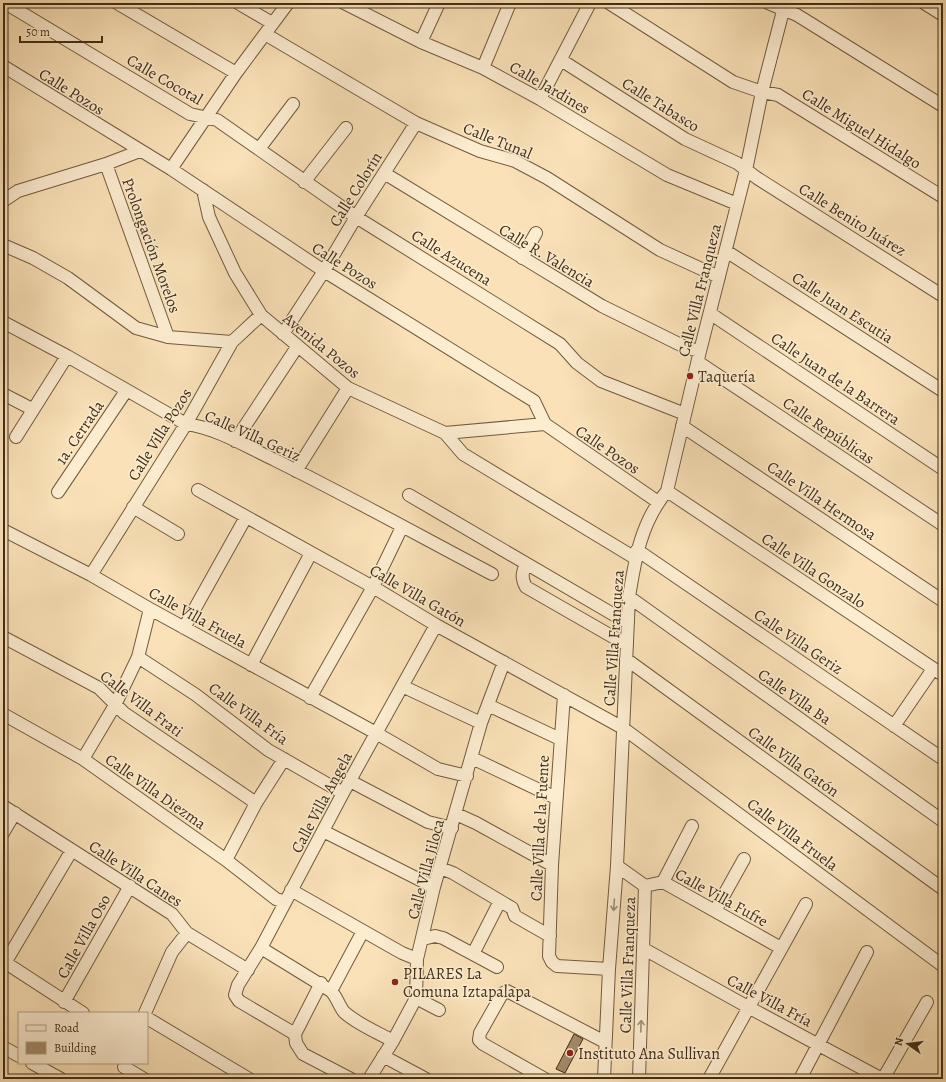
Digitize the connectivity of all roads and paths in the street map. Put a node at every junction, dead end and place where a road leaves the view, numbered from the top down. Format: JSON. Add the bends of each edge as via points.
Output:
{"nodes":[{"id":1,"x":117,"y":3,"type":"edge"},
{"id":2,"x":238,"y":3,"type":"edge"},
{"id":3,"x":288,"y":3,"type":"edge"},
{"id":4,"x":344,"y":3,"type":"edge"},
{"id":5,"x":439,"y":3,"type":"edge"},
{"id":6,"x":510,"y":3,"type":"edge"},
{"id":7,"x":590,"y":3,"type":"edge"},
{"id":8,"x":609,"y":3,"type":"edge"},
{"id":9,"x":768,"y":3,"type":"edge"},
{"id":10,"x":924,"y":3,"type":"edge"},
{"id":11,"x":7,"y":4,"type":"dead end"},
{"id":12,"x":784,"y":6,"type":"edge"},
{"id":13,"x":358,"y":7,"type":"edge"},
{"id":14,"x":943,"y":15,"type":"edge"},
{"id":15,"x":272,"y":23,"type":"junction"},
{"id":16,"x":264,"y":34,"type":"junction"},
{"id":17,"x":421,"y":42,"type":"junction"},
{"id":18,"x":561,"y":60,"type":"junction"},
{"id":19,"x":3,"y":66,"type":"edge"},
{"id":20,"x":483,"y":68,"type":"junction"},
{"id":21,"x":236,"y":73,"type":"junction"},
{"id":22,"x":762,"y":92,"type":"junction"},
{"id":23,"x":540,"y":99,"type":"junction"},
{"id":24,"x":293,"y":104,"type":"dead end"},
{"id":25,"x":943,"y":106,"type":"edge"},
{"id":26,"x":205,"y":119,"type":"junction"},
{"id":27,"x":416,"y":123,"type":"junction"},
{"id":28,"x":346,"y":128,"type":"dead end"},
{"id":29,"x":259,"y":149,"type":"junction"},
{"id":30,"x":140,"y":152,"type":"junction"},
{"id":31,"x":106,"y":164,"type":"junction"},
{"id":32,"x":171,"y":169,"type":"junction"},
{"id":33,"x":746,"y":170,"type":"junction"},
{"id":34,"x":384,"y":173,"type":"junction"},
{"id":35,"x":304,"y":182,"type":"junction"},
{"id":36,"x":203,"y":190,"type":"junction"},
{"id":37,"x":943,"y":197,"type":"edge"},
{"id":38,"x":3,"y":201,"type":"edge"},
{"id":39,"x":737,"y":204,"type":"junction"},
{"id":40,"x":356,"y":217,"type":"junction"},
{"id":41,"x":536,"y":233,"type":"dead end"},
{"id":42,"x":3,"y":245,"type":"edge"},
{"id":43,"x":726,"y":251,"type":"junction"},
{"id":44,"x":522,"y":258,"type":"junction"},
{"id":45,"x":324,"y":271,"type":"junction"},
{"id":46,"x":719,"y":277,"type":"junction"},
{"id":47,"x":943,"y":296,"type":"edge"},
{"id":48,"x":711,"y":314,"type":"junction"},
{"id":49,"x":260,"y":315,"type":"junction"},
{"id":50,"x":3,"y":322,"type":"edge"},
{"id":51,"x":283,"y":334,"type":"junction"},
{"id":52,"x":168,"y":337,"type":"junction"},
{"id":53,"x":232,"y":342,"type":"junction"},
{"id":54,"x":297,"y":347,"type":"junction"},
{"id":55,"x":67,"y":356,"type":"junction"},
{"id":56,"x":699,"y":357,"type":"junction"},
{"id":57,"x":348,"y":388,"type":"junction"},
{"id":58,"x":126,"y":391,"type":"junction"},
{"id":59,"x":943,"y":391,"type":"edge"},
{"id":60,"x":3,"y":394,"type":"edge"},
{"id":61,"x":32,"y":409,"type":"junction"},
{"id":62,"x":685,"y":414,"type":"junction"},
{"id":63,"x":186,"y":424,"type":"junction"},
{"id":64,"x":544,"y":424,"type":"junction"},
{"id":65,"x":682,"y":426,"type":"junction"},
{"id":66,"x":445,"y":433,"type":"junction"},
{"id":67,"x":16,"y":437,"type":"dead end"},
{"id":68,"x":235,"y":441,"type":"junction"},
{"id":69,"x":943,"y":469,"type":"edge"},
{"id":70,"x":296,"y":471,"type":"junction"},
{"id":71,"x":198,"y":490,"type":"dead end"},
{"id":72,"x":667,"y":491,"type":"junction"},
{"id":73,"x":58,"y":492,"type":"dead end"},
{"id":74,"x":409,"y":495,"type":"dead end"},
{"id":75,"x":658,"y":502,"type":"junction"},
{"id":76,"x":133,"y":507,"type":"junction"},
{"id":77,"x":246,"y":517,"type":"junction"},
{"id":78,"x":943,"y":525,"type":"edge"},
{"id":79,"x":402,"y":527,"type":"junction"},
{"id":80,"x":3,"y":530,"type":"edge"},
{"id":81,"x":178,"y":534,"type":"dead end"},
{"id":82,"x":311,"y":553,"type":"junction"},
{"id":83,"x":636,"y":554,"type":"junction"},
{"id":84,"x":526,"y":564,"type":"junction"},
{"id":85,"x":492,"y":574,"type":"dead end"},
{"id":86,"x":91,"y":575,"type":"junction"},
{"id":87,"x":373,"y":587,"type":"junction"},
{"id":88,"x":629,"y":597,"type":"junction"},
{"id":89,"x":943,"y":601,"type":"edge"},
{"id":90,"x":150,"y":609,"type":"junction"},
{"id":91,"x":628,"y":623,"type":"junction"},
{"id":92,"x":436,"y":625,"type":"junction"},
{"id":93,"x":184,"y":628,"type":"junction"},
{"id":94,"x":3,"y":637,"type":"edge"},
{"id":95,"x":627,"y":645,"type":"junction"},
{"id":96,"x":138,"y":657,"type":"junction"},
{"id":97,"x":626,"y":659,"type":"junction"},
{"id":98,"x":504,"y":662,"type":"junction"},
{"id":99,"x":251,"y":664,"type":"junction"},
{"id":100,"x":940,"y":672,"type":"edge"},
{"id":101,"x":402,"y":686,"type":"junction"},
{"id":102,"x":564,"y":695,"type":"junction"},
{"id":103,"x":310,"y":698,"type":"junction"},
{"id":104,"x":115,"y":705,"type":"junction"},
{"id":105,"x":488,"y":705,"type":"junction"},
{"id":106,"x":3,"y":714,"type":"edge"},
{"id":107,"x":481,"y":723,"type":"junction"},
{"id":108,"x":894,"y":726,"type":"junction"},
{"id":109,"x":623,"y":728,"type":"junction"},
{"id":110,"x":376,"y":733,"type":"junction"},
{"id":111,"x":560,"y":739,"type":"junction"},
{"id":112,"x":472,"y":758,"type":"junction"},
{"id":113,"x":284,"y":759,"type":"junction"},
{"id":114,"x":943,"y":759,"type":"edge"},
{"id":115,"x":83,"y":760,"type":"junction"},
{"id":116,"x":467,"y":776,"type":"junction"},
{"id":117,"x":350,"y":781,"type":"junction"},
{"id":118,"x":343,"y":793,"type":"junction"},
{"id":119,"x":556,"y":798,"type":"junction"},
{"id":120,"x":256,"y":803,"type":"junction"},
{"id":121,"x":3,"y":806,"type":"edge"},
{"id":122,"x":14,"y":813,"type":"junction"},
{"id":123,"x":456,"y":814,"type":"junction"},
{"id":124,"x":943,"y":821,"type":"edge"},
{"id":125,"x":692,"y":826,"type":"dead end"},
{"id":126,"x":452,"y":828,"type":"junction"},
{"id":127,"x":323,"y":831,"type":"junction"},
{"id":128,"x":3,"y":833,"type":"edge"},
{"id":129,"x":72,"y":850,"type":"junction"},
{"id":130,"x":744,"y":859,"type":"dead end"},
{"id":131,"x":226,"y":860,"type":"junction"},
{"id":132,"x":552,"y":865,"type":"junction"},
{"id":133,"x":617,"y":866,"type":"junction"},
{"id":134,"x":440,"y":868,"type":"junction"},
{"id":135,"x":663,"y":882,"type":"junction"},
{"id":136,"x":130,"y":886,"type":"junction"},
{"id":137,"x":645,"y":886,"type":"junction"},
{"id":138,"x":434,"y":887,"type":"junction"},
{"id":139,"x":943,"y":889,"type":"edge"},
{"id":140,"x":291,"y":890,"type":"junction"},
{"id":141,"x":500,"y":901,"type":"junction"},
{"id":142,"x":285,"y":902,"type":"junction"},
{"id":143,"x":806,"y":904,"type":"dead end"},
{"id":144,"x":715,"y":911,"type":"junction"},
{"id":145,"x":363,"y":931,"type":"junction"},
{"id":146,"x":187,"y":933,"type":"junction"},
{"id":147,"x":550,"y":936,"type":"junction"},
{"id":148,"x":423,"y":939,"type":"junction"},
{"id":149,"x":261,"y":948,"type":"junction"},
{"id":150,"x":644,"y":948,"type":"junction"},
{"id":151,"x":781,"y":948,"type":"junction"},
{"id":152,"x":867,"y":952,"type":"dead end"},
{"id":153,"x":472,"y":954,"type":"junction"},
{"id":154,"x":417,"y":959,"type":"junction"},
{"id":155,"x":4,"y":962,"type":"edge"},
{"id":156,"x":943,"y":966,"type":"edge"},
{"id":157,"x":497,"y":967,"type":"dead end"},
{"id":158,"x":609,"y":969,"type":"junction"},
{"id":159,"x":248,"y":970,"type":"junction"},
{"id":160,"x":321,"y":983,"type":"junction"},
{"id":161,"x":331,"y":990,"type":"junction"},
{"id":162,"x":416,"y":998,"type":"junction"},
{"id":163,"x":64,"y":1002,"type":"junction"},
{"id":164,"x":927,"y":1002,"type":"dead end"},
{"id":165,"x":748,"y":1007,"type":"junction"},
{"id":166,"x":439,"y":1010,"type":"dead end"},
{"id":167,"x":81,"y":1012,"type":"edge"},
{"id":168,"x":145,"y":1012,"type":"edge"},
{"id":169,"x":148,"y":1019,"type":"edge"},
{"id":170,"x":295,"y":1034,"type":"junction"},
{"id":171,"x":393,"y":1041,"type":"junction"},
{"id":172,"x":605,"y":1042,"type":"junction"},
{"id":173,"x":819,"y":1045,"type":"junction"},
{"id":174,"x":3,"y":1047,"type":"edge"},
{"id":175,"x":18,"y":1055,"type":"edge"},
{"id":176,"x":383,"y":1056,"type":"junction"},
{"id":177,"x":34,"y":1064,"type":"edge"},
{"id":178,"x":124,"y":1065,"type":"edge"},
{"id":179,"x":61,"y":1079,"type":"edge"},
{"id":180,"x":120,"y":1079,"type":"edge"},
{"id":181,"x":144,"y":1079,"type":"edge"},
{"id":182,"x":249,"y":1079,"type":"edge"},
{"id":183,"x":351,"y":1079,"type":"edge"},
{"id":184,"x":369,"y":1079,"type":"edge"},
{"id":185,"x":426,"y":1079,"type":"edge"},
{"id":186,"x":545,"y":1079,"type":"edge"},
{"id":187,"x":604,"y":1079,"type":"edge"},
{"id":188,"x":639,"y":1079,"type":"edge"},
{"id":189,"x":709,"y":1079,"type":"edge"},
{"id":190,"x":800,"y":1079,"type":"edge"},
{"id":191,"x":883,"y":1079,"type":"edge"}],
"edges":[{"from":1,"to":21,"type":"street"},
{"from":2,"to":15,"type":"street"},
{"from":3,"to":15,"type":"street"},
{"from":4,"to":13,"type":"street","name":"Calle Jardines"},
{"from":5,"to":17,"type":"street"},
{"from":6,"to":20,"type":"street"},
{"from":7,"to":18,"type":"street"},
{"from":8,"to":22,"type":"street","name":"Calle Miguel Hidalgo","via":[[733,82]]},
{"from":9,"to":12,"type":"street"},
{"from":10,"to":14,"type":"street"},
{"from":11,"to":26,"type":"street","name":"Calle Cocotal","via":[[190,114]]},
{"from":12,"to":22,"type":"street","name":"Calle Villa Franqueza"},
{"from":12,"to":25,"type":"street"},
{"from":13,"to":17,"type":"street","name":"Calle Jardines"},
{"from":15,"to":16,"type":"street"},
{"from":16,"to":21,"type":"street"},
{"from":16,"to":27,"type":"street","name":"Calle Tunal"},
{"from":17,"to":20,"type":"street","name":"Calle Jardines"},
{"from":18,"to":23,"type":"street"},
{"from":18,"to":33,"type":"street","name":"Calle Tabasco","via":[[685,139],[738,163]]},
{"from":19,"to":30,"type":"street","name":"Calle Pozos"},
{"from":20,"to":23,"type":"street","name":"Calle Jardines"},
{"from":21,"to":26,"type":"street"},
{"from":22,"to":33,"type":"street","name":"Calle Villa Franqueza"},
{"from":22,"to":37,"type":"street","name":"Calle Miguel Hidalgo","via":[[778,95]]},
{"from":23,"to":39,"type":"street","name":"Calle Jardines","via":[[667,175]]},
{"from":24,"to":29,"type":"street"},
{"from":26,"to":29,"type":"street","name":"Calle Azucena","via":[[217,120]]},
{"from":26,"to":32,"type":"street"},
{"from":27,"to":34,"type":"street","name":"Calle Colorín"},
{"from":27,"to":46,"type":"street","name":"Calle Tunal","via":[[480,151],[515,161],[660,250]]},
{"from":28,"to":35,"type":"street"},
{"from":29,"to":35,"type":"street","name":"Calle Azucena"},
{"from":30,"to":31,"type":"street"},
{"from":30,"to":32,"type":"street","name":"Calle Pozos"},
{"from":31,"to":38,"type":"street","via":[[18,191]]},
{"from":31,"to":52,"type":"street","name":"Prolongación Morelos"},
{"from":32,"to":36,"type":"street","name":"Calle Pozos"},
{"from":33,"to":39,"type":"street","name":"Calle Villa Franqueza"},
{"from":33,"to":47,"type":"street","name":"Calle Benito Juárez"},
{"from":34,"to":40,"type":"street","name":"Calle Colorín"},
{"from":34,"to":44,"type":"street","name":"Calle R. Valencia"},
{"from":35,"to":40,"type":"street","name":"Calle Azucena"},
{"from":36,"to":45,"type":"street","name":"Calle Pozos"},
{"from":36,"to":49,"type":"street","name":"Avenida Pozos","via":[[209,217],[235,273]]},
{"from":39,"to":43,"type":"street","name":"Calle Villa Franqueza"},
{"from":40,"to":45,"type":"street","name":"Calle Colorín"},
{"from":40,"to":62,"type":"street","name":"Calle Azucena","via":[[560,344],[577,363],[601,381]]},
{"from":41,"to":44,"type":"street"},
{"from":42,"to":52,"type":"street","via":[[68,278],[136,328]]},
{"from":43,"to":46,"type":"street","name":"Calle Villa Franqueza"},
{"from":43,"to":59,"type":"street","name":"Calle Juan Escutia"},
{"from":44,"to":56,"type":"street","name":"Calle R. Valencia","via":[[602,306],[687,348]]},
{"from":45,"to":51,"type":"street","name":"Calle Colorín"},
{"from":45,"to":64,"type":"street","name":"Calle Pozos","via":[[534,401]]},
{"from":46,"to":48,"type":"street","name":"Calle Villa Franqueza"},
{"from":48,"to":56,"type":"street","name":"Calle Villa Franqueza"},
{"from":48,"to":69,"type":"street","name":"Calle Juan de la Barrera"},
{"from":49,"to":51,"type":"street","name":"Avenida Pozos"},
{"from":49,"to":53,"type":"street","name":"Calle Villa Pozos"},
{"from":50,"to":55,"type":"street","name":"Calle Villa Geriz"},
{"from":51,"to":54,"type":"street","name":"Avenida Pozos"},
{"from":52,"to":53,"type":"street"},
{"from":53,"to":63,"type":"street","name":"Calle Villa Pozos"},
{"from":54,"to":57,"type":"street","name":"Avenida Pozos"},
{"from":54,"to":68,"type":"street"},
{"from":55,"to":58,"type":"street","name":"Calle Villa Geriz"},
{"from":55,"to":61,"type":"street"},
{"from":56,"to":62,"type":"street","name":"Calle Villa Franqueza"},
{"from":56,"to":78,"type":"street","name":"Calle Repúblicas"},
{"from":57,"to":66,"type":"street","name":"Avenida Pozos"},
{"from":57,"to":70,"type":"street"},
{"from":58,"to":63,"type":"street","name":"Calle Villa Geriz"},
{"from":58,"to":73,"type":"street","name":"1a. Cerrada"},
{"from":60,"to":61,"type":"street"},
{"from":61,"to":67,"type":"street"},
{"from":62,"to":65,"type":"street","name":"Calle Villa Franqueza"},
{"from":63,"to":68,"type":"street","name":"Calle Villa Geriz","via":[[199,426]]},
{"from":63,"to":76,"type":"street","name":"Calle Villa Pozos"},
{"from":64,"to":66,"type":"street"},
{"from":64,"to":75,"type":"street","name":"Calle Pozos"},
{"from":65,"to":72,"type":"street","name":"Calle Villa Franqueza"},
{"from":65,"to":89,"type":"street","name":"Calle Villa Hermosa"},
{"from":66,"to":83,"type":"street","via":[[463,454]]},
{"from":68,"to":70,"type":"street","name":"Calle Villa Geriz"},
{"from":70,"to":79,"type":"street","name":"Calle Villa Geriz"},
{"from":71,"to":77,"type":"street","name":"Calle Villa Gatón"},
{"from":72,"to":75,"type":"street","name":"Calle Villa Franqueza"},
{"from":72,"to":100,"type":"street","name":"Calle Villa Gonzalo"},
{"from":74,"to":84,"type":"street"},
{"from":75,"to":83,"type":"street","name":"Calle Villa Franqueza","via":[[647,521]]},
{"from":76,"to":81,"type":"street"},
{"from":76,"to":86,"type":"street","name":"Calle Villa Pozos"},
{"from":77,"to":82,"type":"street","name":"Calle Villa Gatón"},
{"from":77,"to":93,"type":"street"},
{"from":79,"to":85,"type":"street","name":"Calle Villa Geriz"},
{"from":79,"to":87,"type":"street"},
{"from":80,"to":86,"type":"street","name":"Calle Villa Fruela"},
{"from":82,"to":87,"type":"street","name":"Calle Villa Gatón"},
{"from":82,"to":99,"type":"street"},
{"from":83,"to":88,"type":"street","name":"Calle Villa Franqueza"},
{"from":83,"to":108,"type":"street","name":"Calle Villa Geriz"},
{"from":84,"to":91,"type":"street"},
{"from":84,"to":95,"type":"street","via":[[522,573],[522,580],[526,586]]},
{"from":86,"to":90,"type":"street","name":"Calle Villa Fruela"},
{"from":87,"to":92,"type":"street","name":"Calle Villa Gatón"},
{"from":87,"to":103,"type":"street"},
{"from":88,"to":91,"type":"street","name":"Calle Villa Franqueza"},
{"from":88,"to":124,"type":"street","name":"Calle Villa Ba"},
{"from":90,"to":93,"type":"street","name":"Calle Villa Fruela"},
{"from":90,"to":96,"type":"street"},
{"from":91,"to":95,"type":"street","name":"Calle Villa Franqueza"},
{"from":92,"to":98,"type":"street","name":"Calle Villa Gatón"},
{"from":92,"to":101,"type":"street","name":"Calle Villa Angela"},
{"from":93,"to":99,"type":"street","name":"Calle Villa Fruela"},
{"from":94,"to":104,"type":"street","name":"Calle Villa Frati","via":[[99,688]]},
{"from":95,"to":97,"type":"street","name":"Calle Villa Franqueza"},
{"from":96,"to":104,"type":"street"},
{"from":96,"to":113,"type":"street","name":"Calle Villa Fría","via":[[196,695],[235,726]]},
{"from":97,"to":109,"type":"street","name":"Calle Villa Franqueza"},
{"from":97,"to":139,"type":"street","name":"Calle Villa Gatón"},
{"from":98,"to":102,"type":"street","name":"Calle Villa Gatón"},
{"from":98,"to":105,"type":"street","name":"Calle Villa Jiloca"},
{"from":99,"to":103,"type":"street","name":"Calle Villa Fruela"},
{"from":100,"to":108,"type":"street"},
{"from":101,"to":107,"type":"street"},
{"from":101,"to":110,"type":"street","name":"Calle Villa Angela"},
{"from":102,"to":109,"type":"street","name":"Calle Villa Gatón"},
{"from":102,"to":111,"type":"street","name":"Calle Villa de la Fuente"},
{"from":103,"to":110,"type":"street","name":"Calle Villa Fruela"},
{"from":104,"to":115,"type":"street"},
{"from":104,"to":120,"type":"street","name":"Calle Villa Frati"},
{"from":105,"to":107,"type":"street","name":"Calle Villa Jiloca"},
{"from":105,"to":111,"type":"street"},
{"from":106,"to":115,"type":"street","name":"Calle Villa Diezma"},
{"from":107,"to":112,"type":"street","name":"Calle Villa Jiloca"},
{"from":108,"to":114,"type":"street","name":"Calle Villa Geriz"},
{"from":109,"to":133,"type":"street","name":"Calle Villa Franqueza"},
{"from":109,"to":156,"type":"street","name":"Calle Villa Fruela"},
{"from":110,"to":116,"type":"street","name":"Calle Villa Fruela","via":[[438,768]]},
{"from":110,"to":117,"type":"street","name":"Calle Villa Angela"},
{"from":111,"to":119,"type":"street","name":"Calle Villa de la Fuente"},
{"from":112,"to":116,"type":"street","name":"Calle Villa Jiloca"},
{"from":112,"to":119,"type":"street"},
{"from":113,"to":118,"type":"street","name":"Calle Villa Fría"},
{"from":113,"to":120,"type":"street"},
{"from":115,"to":131,"type":"street","name":"Calle Villa Diezma"},
{"from":116,"to":123,"type":"street","name":"Calle Villa Jiloca"},
{"from":117,"to":118,"type":"street","name":"Calle Villa Angela"},
{"from":117,"to":126,"type":"street","via":[[428,822]]},
{"from":118,"to":127,"type":"street","name":"Calle Villa Angela"},
{"from":119,"to":132,"type":"street","name":"Calle Villa de la Fuente"},
{"from":120,"to":131,"type":"street"},
{"from":121,"to":122,"type":"street","name":"Calle Villa Canes"},
{"from":122,"to":128,"type":"street"},
{"from":122,"to":129,"type":"street","name":"Calle Villa Canes"},
{"from":123,"to":126,"type":"street","name":"Calle Villa Jiloca"},
{"from":123,"to":132,"type":"street","via":[[476,822]]},
{"from":125,"to":135,"type":"street"},
{"from":126,"to":134,"type":"street","name":"Calle Villa Jiloca"},
{"from":127,"to":138,"type":"street"},
{"from":127,"to":140,"type":"street","name":"Calle Villa Angela"},
{"from":129,"to":136,"type":"street","name":"Calle Villa Canes"},
{"from":129,"to":155,"type":"street"},
{"from":130,"to":144,"type":"street"},
{"from":131,"to":142,"type":"street","name":"Calle Villa Diezma","via":[[276,899]]},
{"from":132,"to":147,"type":"street","name":"Calle Villa de la Fuente"},
{"from":133,"to":137,"type":"street","name":"Calle Villa Franqueza"},
{"from":133,"to":158,"type":"street","name":"Calle Villa Franqueza","one_way":true},
{"from":134,"to":138,"type":"street","name":"Calle Villa Jiloca"},
{"from":134,"to":141,"type":"street"},
{"from":135,"to":137,"type":"street","name":"Calle Villa Fufre"},
{"from":135,"to":144,"type":"street","name":"Calle Villa Fufre"},
{"from":136,"to":146,"type":"street","name":"Calle Villa Canes","via":[[172,914]]},
{"from":136,"to":163,"type":"street","name":"Calle Villa Oso"},
{"from":137,"to":150,"type":"street","name":"Calle Villa Franqueza"},
{"from":138,"to":148,"type":"street","name":"Calle Villa Jiloca"},
{"from":140,"to":142,"type":"street","name":"Calle Villa Angela"},
{"from":140,"to":145,"type":"street"},
{"from":141,"to":147,"type":"street","via":[[512,908],[515,916]]},
{"from":141,"to":153,"type":"street"},
{"from":142,"to":149,"type":"street","name":"Calle Villa Angela"},
{"from":143,"to":151,"type":"street"},
{"from":144,"to":151,"type":"street","name":"Calle Villa Fufre"},
{"from":145,"to":154,"type":"street","via":[[402,954]]},
{"from":145,"to":161,"type":"street"},
{"from":146,"to":159,"type":"street","name":"Calle Villa Canes"},
{"from":146,"to":168,"type":"street","via":[[172,952]]},
{"from":147,"to":158,"type":"street","name":"Calle Villa de la Fuente","via":[[550,956],[557,966]]},
{"from":148,"to":153,"type":"street","via":[[435,936],[442,938]]},
{"from":148,"to":154,"type":"street","name":"Calle Villa Jiloca"},
{"from":149,"to":159,"type":"street","name":"Calle Villa Angela"},
{"from":149,"to":160,"type":"street"},
{"from":150,"to":165,"type":"street","name":"Calle Villa Fría"},
{"from":188,"to":150,"type":"street","name":"Calle Villa Franqueza","one_way":true},
{"from":151,"to":165,"type":"street"},
{"from":152,"to":173,"type":"street"},
{"from":153,"to":157,"type":"street"},
{"from":154,"to":162,"type":"street","name":"Calle Villa Jiloca"},
{"from":155,"to":163,"type":"street"},
{"from":158,"to":172,"type":"street","name":"Calle Villa Franqueza"},
{"from":159,"to":170,"type":"street","name":"Calle Villa Angela","via":[[235,995],[239,1001]]},
{"from":160,"to":161,"type":"street"},
{"from":160,"to":170,"type":"street"},
{"from":161,"to":171,"type":"street","via":[[349,1016]]},
{"from":162,"to":166,"type":"street"},
{"from":162,"to":171,"type":"street","name":"Calle Villa Jiloca"},
{"from":163,"to":167,"type":"street"},
{"from":164,"to":191,"type":"street"},
{"from":165,"to":173,"type":"street","name":"Calle Villa Fría"},
{"from":165,"to":189,"type":"street"},
{"from":169,"to":182,"type":"street"},
{"from":170,"to":183,"type":"street","via":[[296,1044],[303,1054]]},
{"from":171,"to":176,"type":"street","name":"Calle Villa Jiloca"},
{"from":172,"to":186,"type":"street","via":[[507,991],[502,994],[480,1033],[479,1040]]},
{"from":172,"to":187,"type":"street","name":"Calle Villa Franqueza"},
{"from":173,"to":190,"type":"street"},
{"from":173,"to":191,"type":"street","name":"Calle Villa Fría"},
{"from":174,"to":175,"type":"street"},
{"from":176,"to":184,"type":"street","name":"Calle Villa Jiloca"},
{"from":176,"to":185,"type":"street"},
{"from":177,"to":179,"type":"street"},
{"from":178,"to":180,"type":"street"},
{"from":178,"to":181,"type":"street"}]}
